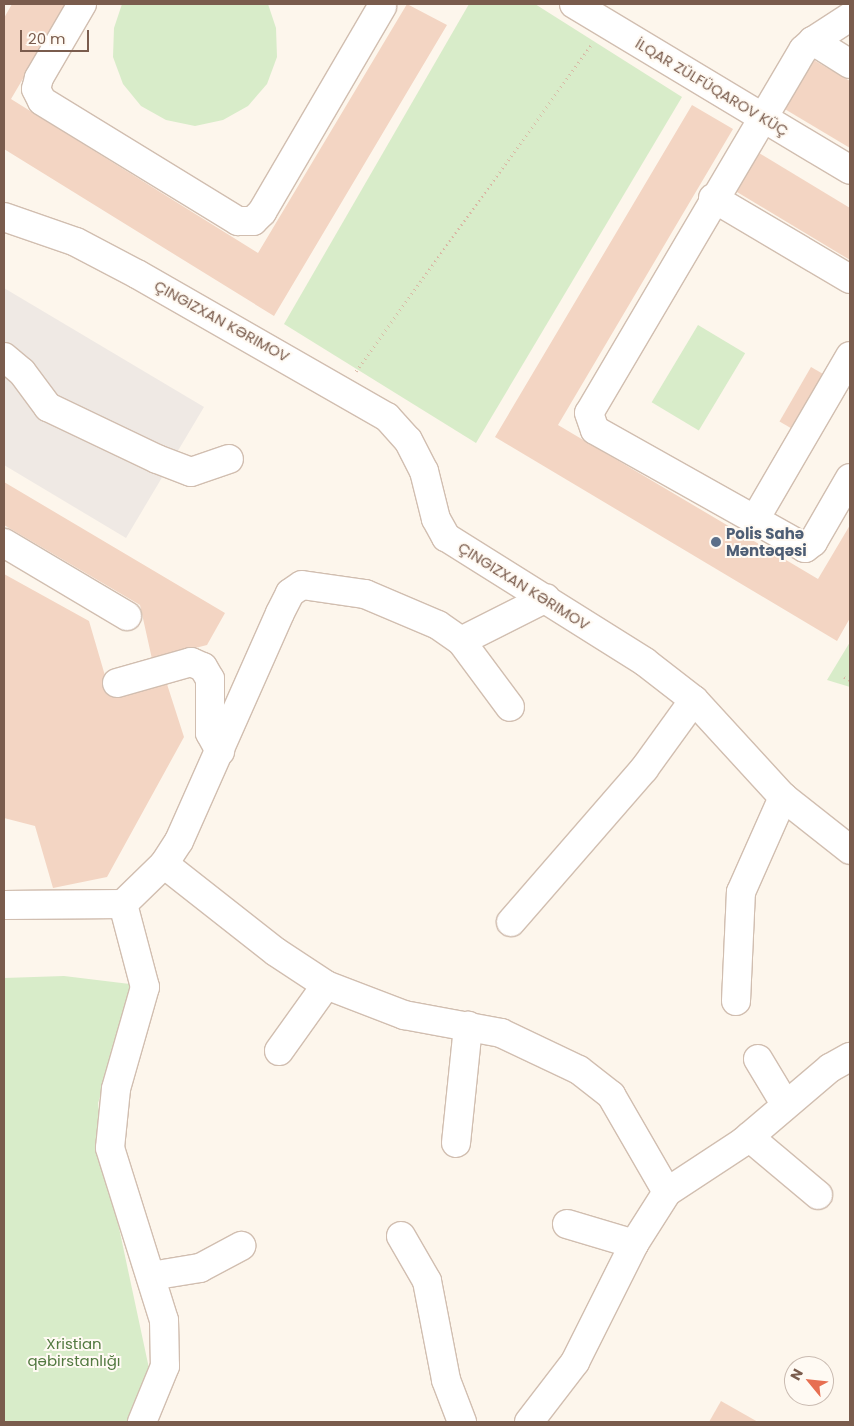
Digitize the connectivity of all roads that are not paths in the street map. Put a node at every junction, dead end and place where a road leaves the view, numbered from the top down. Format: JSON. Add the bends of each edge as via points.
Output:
{"nodes":[{"id":1,"x":82,"y":4,"type":"edge"},
{"id":2,"x":574,"y":4,"type":"edge"},
{"id":3,"x":382,"y":5,"type":"edge"},
{"id":4,"x":850,"y":17,"type":"edge"},
{"id":5,"x":813,"y":41,"type":"junction"},
{"id":6,"x":850,"y":64,"type":"edge"},
{"id":7,"x":760,"y":116,"type":"junction"},
{"id":8,"x":850,"y":170,"type":"edge"},
{"id":9,"x":713,"y":198,"type":"junction"},
{"id":10,"x":4,"y":217,"type":"edge"},
{"id":11,"x":850,"y":279,"type":"edge"},
{"id":12,"x":850,"y":356,"type":"edge"},
{"id":13,"x":4,"y":358,"type":"edge"},
{"id":14,"x":229,"y":459,"type":"dead end"},
{"id":15,"x":850,"y":478,"type":"edge"},
{"id":16,"x":754,"y":521,"type":"junction"},
{"id":17,"x":4,"y":543,"type":"edge"},
{"id":18,"x":546,"y":598,"type":"junction"},
{"id":19,"x":127,"y":616,"type":"dead end"},
{"id":20,"x":461,"y":642,"type":"junction"},
{"id":21,"x":117,"y":683,"type":"dead end"},
{"id":22,"x":694,"y":700,"type":"junction"},
{"id":23,"x":510,"y":706,"type":"dead end"},
{"id":24,"x":220,"y":750,"type":"junction"},
{"id":25,"x":783,"y":797,"type":"junction"},
{"id":26,"x":850,"y":850,"type":"edge"},
{"id":27,"x":164,"y":864,"type":"junction"},
{"id":28,"x":123,"y":904,"type":"junction"},
{"id":29,"x":4,"y":905,"type":"edge"},
{"id":30,"x":511,"y":922,"type":"dead end"},
{"id":31,"x":326,"y":985,"type":"junction"},
{"id":32,"x":736,"y":1001,"type":"dead end"},
{"id":33,"x":468,"y":1026,"type":"junction"},
{"id":34,"x":279,"y":1051,"type":"dead end"},
{"id":35,"x":850,"y":1057,"type":"edge"},
{"id":36,"x":758,"y":1059,"type":"dead end"},
{"id":37,"x":785,"y":1104,"type":"junction"},
{"id":38,"x":749,"y":1137,"type":"junction"},
{"id":39,"x":456,"y":1143,"type":"dead end"},
{"id":40,"x":667,"y":1192,"type":"junction"},
{"id":41,"x":818,"y":1194,"type":"dead end"},
{"id":42,"x":567,"y":1224,"type":"dead end"},
{"id":43,"x":401,"y":1236,"type":"dead end"},
{"id":44,"x":634,"y":1244,"type":"junction"},
{"id":45,"x":242,"y":1246,"type":"dead end"},
{"id":46,"x":151,"y":1276,"type":"junction"},
{"id":47,"x":142,"y":1422,"type":"edge"},
{"id":48,"x":462,"y":1422,"type":"edge"},
{"id":49,"x":529,"y":1422,"type":"edge"}],
"edges":[{"from":1,"to":3,"type":"street","via":[[40,78],[36,89],[42,101],[238,221],[253,221],[262,212]]},
{"from":2,"to":7,"type":"street","name":"İLQAR ZÜLFÜQAROV KÜÇ"},
{"from":4,"to":5,"type":"street"},
{"from":5,"to":6,"type":"street"},
{"from":5,"to":7,"type":"street"},
{"from":7,"to":8,"type":"street","name":"İLQAR ZÜLFÜQAROV KÜÇ"},
{"from":7,"to":9,"type":"street"},
{"from":9,"to":11,"type":"street"},
{"from":9,"to":16,"type":"street","via":[[589,413],[590,423]]},
{"from":10,"to":18,"type":"street","name":"ÇINGIZXAN KƏRIMOV","via":[[76,242],[138,274],[387,417],[408,440],[446,537],[472,557]]},
{"from":12,"to":16,"type":"street"},
{"from":13,"to":14,"type":"street","via":[[22,372],[48,408],[156,459],[191,472]]},
{"from":15,"to":16,"type":"street","via":[[813,542],[804,548]]},
{"from":17,"to":19,"type":"street"},
{"from":18,"to":20,"type":"street"},
{"from":18,"to":22,"type":"street","name":"ÇINGIZXAN KƏRIMOV"},
{"from":20,"to":23,"type":"street"},
{"from":20,"to":24,"type":"street","via":[[438,625],[365,594],[302,585],[290,594],[280,613]]},
{"from":21,"to":24,"type":"street","via":[[191,662],[203,667],[210,679],[210,733]]},
{"from":22,"to":25,"type":"street","name":"ÇINGIZXAN KƏRIMOV"},
{"from":22,"to":30,"type":"street","via":[[644,769]]},
{"from":24,"to":27,"type":"street"},
{"from":25,"to":26,"type":"street","name":"ÇINGIZXAN KƏRIMOV"},
{"from":25,"to":32,"type":"street","via":[[741,892]]},
{"from":27,"to":28,"type":"street"},
{"from":27,"to":31,"type":"street","via":[[276,952]]},
{"from":28,"to":29,"type":"street"},
{"from":28,"to":46,"type":"street","via":[[145,987],[116,1089],[110,1148]]},
{"from":31,"to":33,"type":"street","via":[[404,1015]]},
{"from":31,"to":34,"type":"street"},
{"from":33,"to":39,"type":"street"},
{"from":33,"to":40,"type":"street","via":[[522,1042],[598,1084],[611,1096]]},
{"from":35,"to":37,"type":"street"},
{"from":36,"to":37,"type":"street"},
{"from":37,"to":38,"type":"street"},
{"from":38,"to":40,"type":"street"},
{"from":38,"to":41,"type":"street"},
{"from":40,"to":44,"type":"street"},
{"from":42,"to":44,"type":"street"},
{"from":43,"to":48,"type":"street","via":[[427,1281],[446,1380]]},
{"from":44,"to":49,"type":"street","via":[[579,1355]]},
{"from":45,"to":46,"type":"street","via":[[200,1268]]},
{"from":46,"to":47,"type":"street","via":[[164,1320],[165,1366]]}]}
